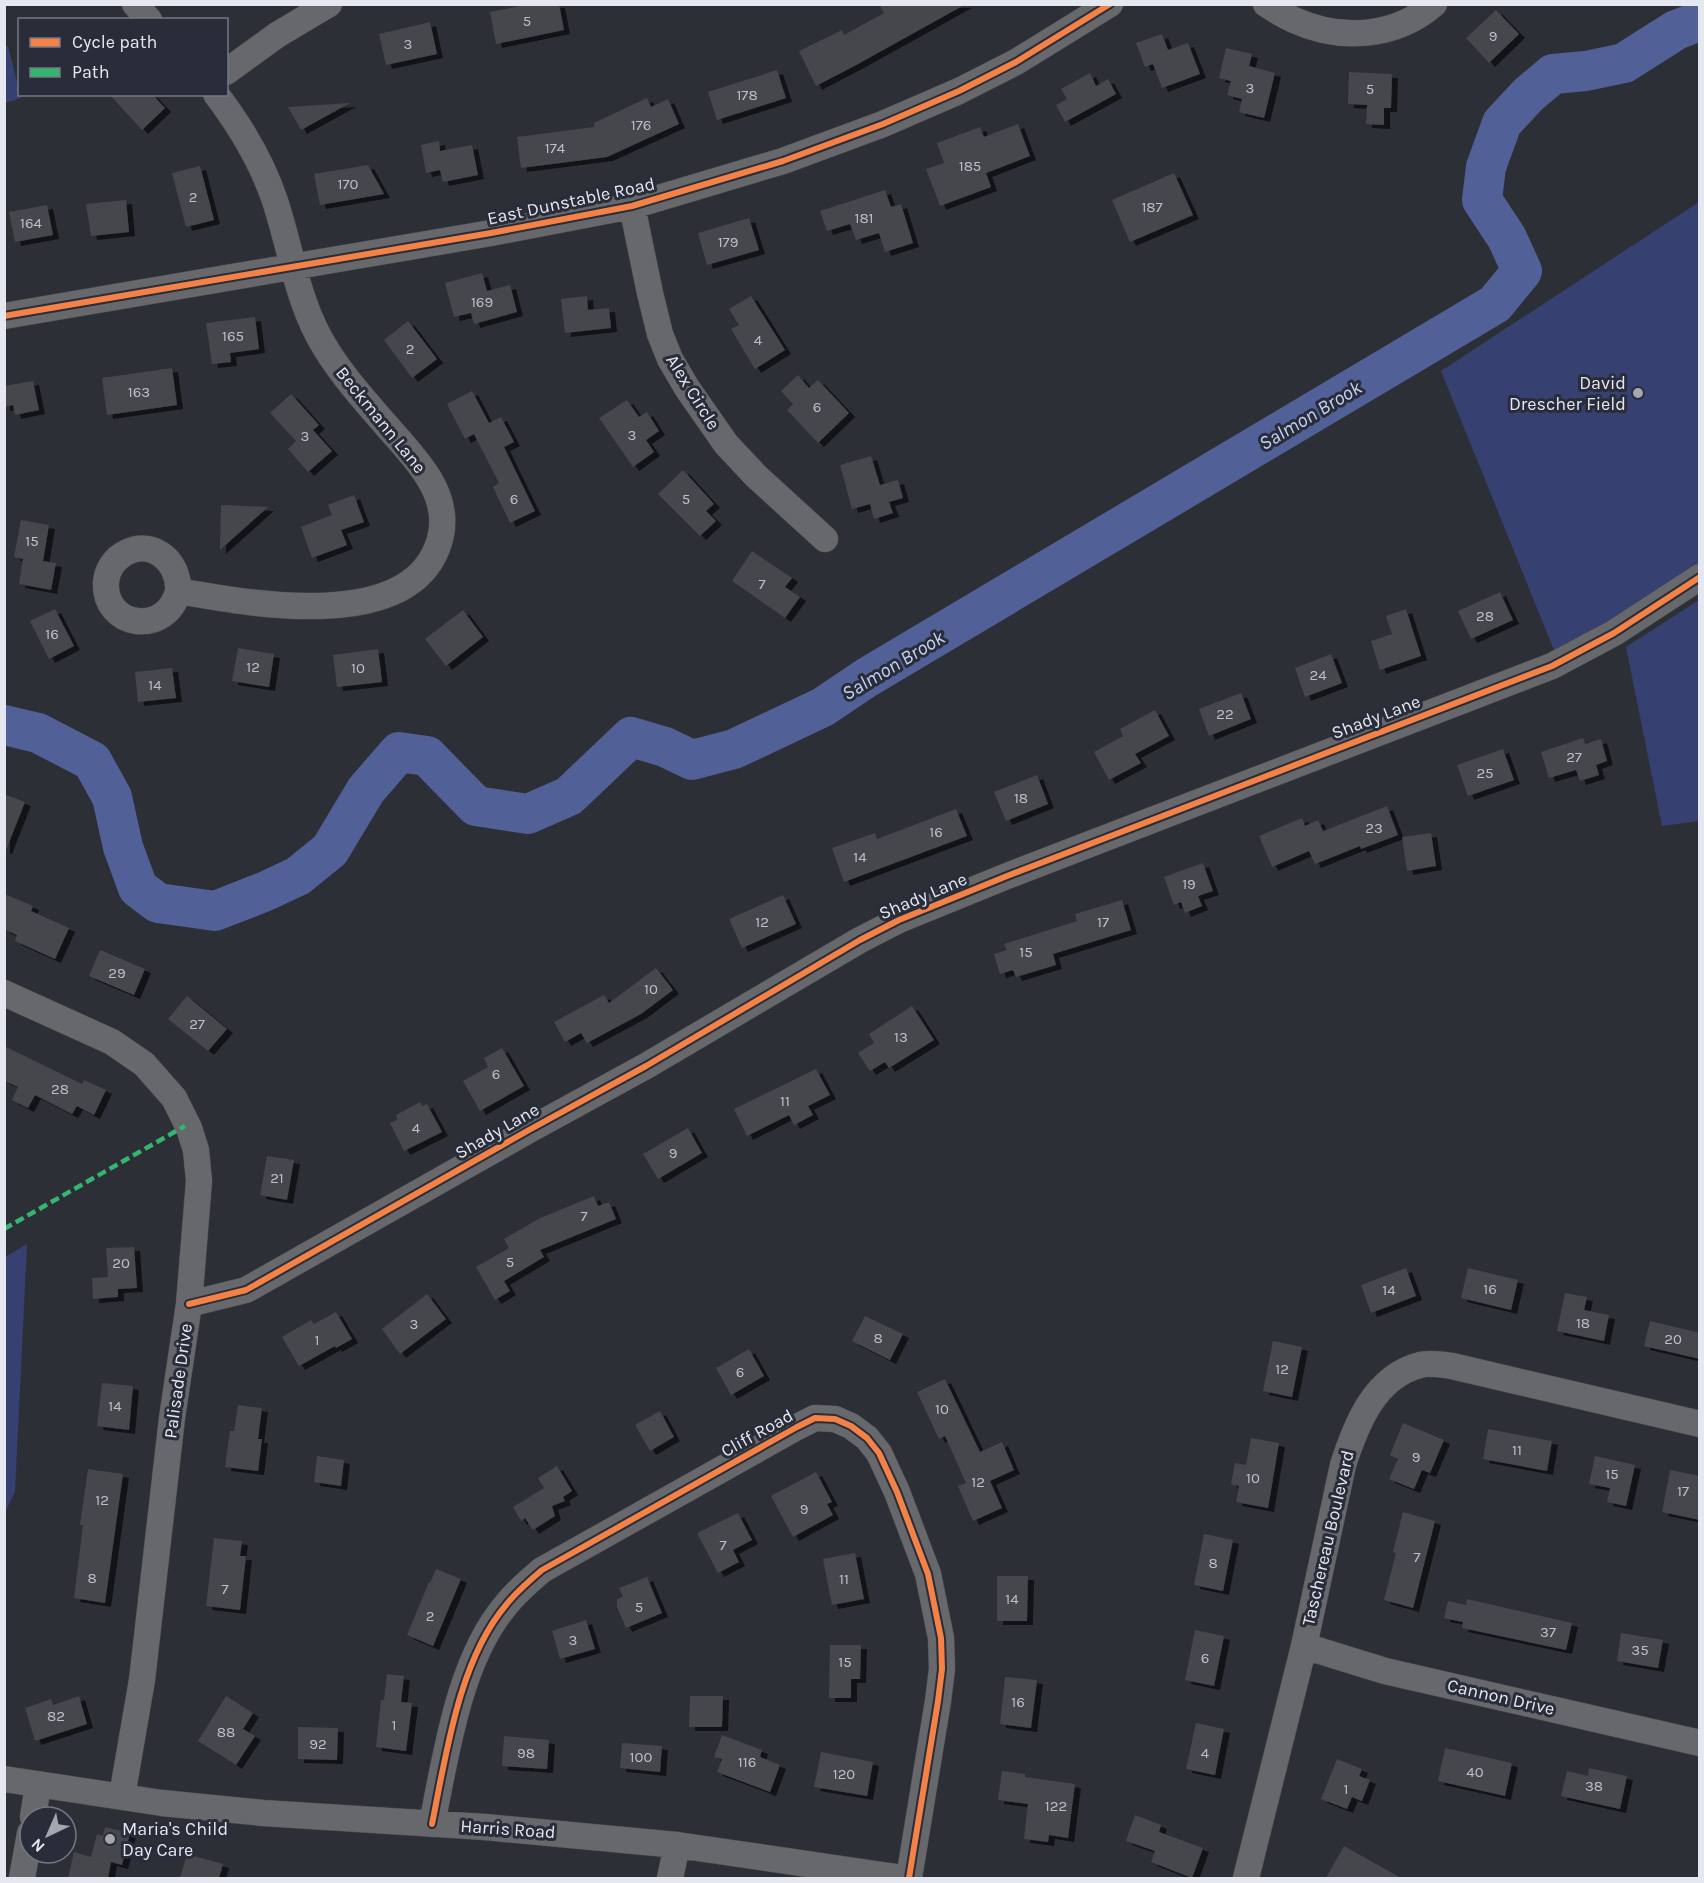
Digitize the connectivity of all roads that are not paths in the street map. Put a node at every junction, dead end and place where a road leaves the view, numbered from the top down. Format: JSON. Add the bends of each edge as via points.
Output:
{"nodes":[{"id":1,"x":135,"y":4,"type":"edge"},
{"id":2,"x":329,"y":4,"type":"edge"},
{"id":3,"x":1110,"y":4,"type":"edge"},
{"id":4,"x":1266,"y":4,"type":"edge"},
{"id":5,"x":1434,"y":4,"type":"edge"},
{"id":6,"x":147,"y":18,"type":"edge"},
{"id":7,"x":228,"y":71,"type":"edge"},
{"id":8,"x":217,"y":96,"type":"edge"},
{"id":9,"x":632,"y":206,"type":"junction"},
{"id":10,"x":292,"y":267,"type":"junction"},
{"id":11,"x":4,"y":316,"type":"edge"},
{"id":12,"x":825,"y":539,"type":"dead end"},
{"id":13,"x":1700,"y":578,"type":"edge"},
{"id":14,"x":178,"y":591,"type":"dead end"},
{"id":15,"x":4,"y":993,"type":"edge"},
{"id":16,"x":189,"y":1304,"type":"junction"},
{"id":17,"x":1700,"y":1424,"type":"edge"},
{"id":18,"x":1304,"y":1646,"type":"junction"},
{"id":19,"x":1700,"y":1743,"type":"edge"},
{"id":20,"x":4,"y":1779,"type":"edge"},
{"id":21,"x":38,"y":1785,"type":"junction"},
{"id":22,"x":122,"y":1796,"type":"junction"},
{"id":23,"x":35,"y":1805,"type":"edge"},
{"id":24,"x":432,"y":1824,"type":"junction"},
{"id":25,"x":677,"y":1845,"type":"junction"},
{"id":26,"x":670,"y":1878,"type":"edge"},
{"id":27,"x":903,"y":1878,"type":"edge"},
{"id":28,"x":909,"y":1878,"type":"edge"},
{"id":29,"x":1246,"y":1878,"type":"edge"}],
"edges":[{"from":1,"to":6,"type":"street"},
{"from":2,"to":7,"type":"street"},
{"from":3,"to":9,"type":"street","name":"East Dunstable Road","via":[[1016,62],[883,124],[783,161]]},
{"from":4,"to":5,"type":"street","via":[[1295,21],[1354,34],[1401,26]]},
{"from":8,"to":10,"type":"street","name":"Beckmann Lane","via":[[262,170],[275,201]]},
{"from":9,"to":10,"type":"street","name":"East Dunstable Road"},
{"from":9,"to":12,"type":"street","name":"Alex Circle","via":[[660,334],[681,378],[726,444]]},
{"from":10,"to":11,"type":"street","name":"East Dunstable Road"},
{"from":10,"to":14,"type":"street","name":"Beckmann Lane","via":[[308,314],[336,363],[431,482],[439,497],[442,537],[435,555],[411,581],[364,601],[278,606]]},
{"from":13,"to":16,"type":"street","name":"Shady Lane","via":[[1614,633],[1552,666],[899,920],[246,1290]]},
{"from":15,"to":16,"type":"street","name":"Palisade Drive","via":[[112,1042],[144,1064],[174,1098],[196,1150],[199,1181]]},
{"from":16,"to":22,"type":"street","name":"Palisade Drive","via":[[142,1680]]},
{"from":17,"to":18,"type":"street","name":"Taschereau Boulevard","via":[[1452,1366],[1421,1364],[1396,1374],[1362,1415],[1351,1440]]},
{"from":18,"to":19,"type":"street","name":"Cannon Drive","via":[[1385,1671]]},
{"from":18,"to":29,"type":"street","name":"Taschereau Boulevard"},
{"from":20,"to":21,"type":"street","name":"Harris Road"},
{"from":21,"to":22,"type":"street","name":"Harris Road"},
{"from":21,"to":23,"type":"street"},
{"from":22,"to":24,"type":"street","name":"Harris Road","via":[[263,1813]]},
{"from":24,"to":25,"type":"street","name":"Harris Road"},
{"from":24,"to":28,"type":"street","name":"Cliff Road","via":[[453,1726],[477,1651],[504,1606],[522,1587],[542,1570],[797,1427],[815,1419],[835,1419],[867,1438],[879,1453],[928,1574],[941,1638],[938,1701]]},
{"from":25,"to":26,"type":"street"},
{"from":25,"to":27,"type":"street","name":"Harris Road"}]}
